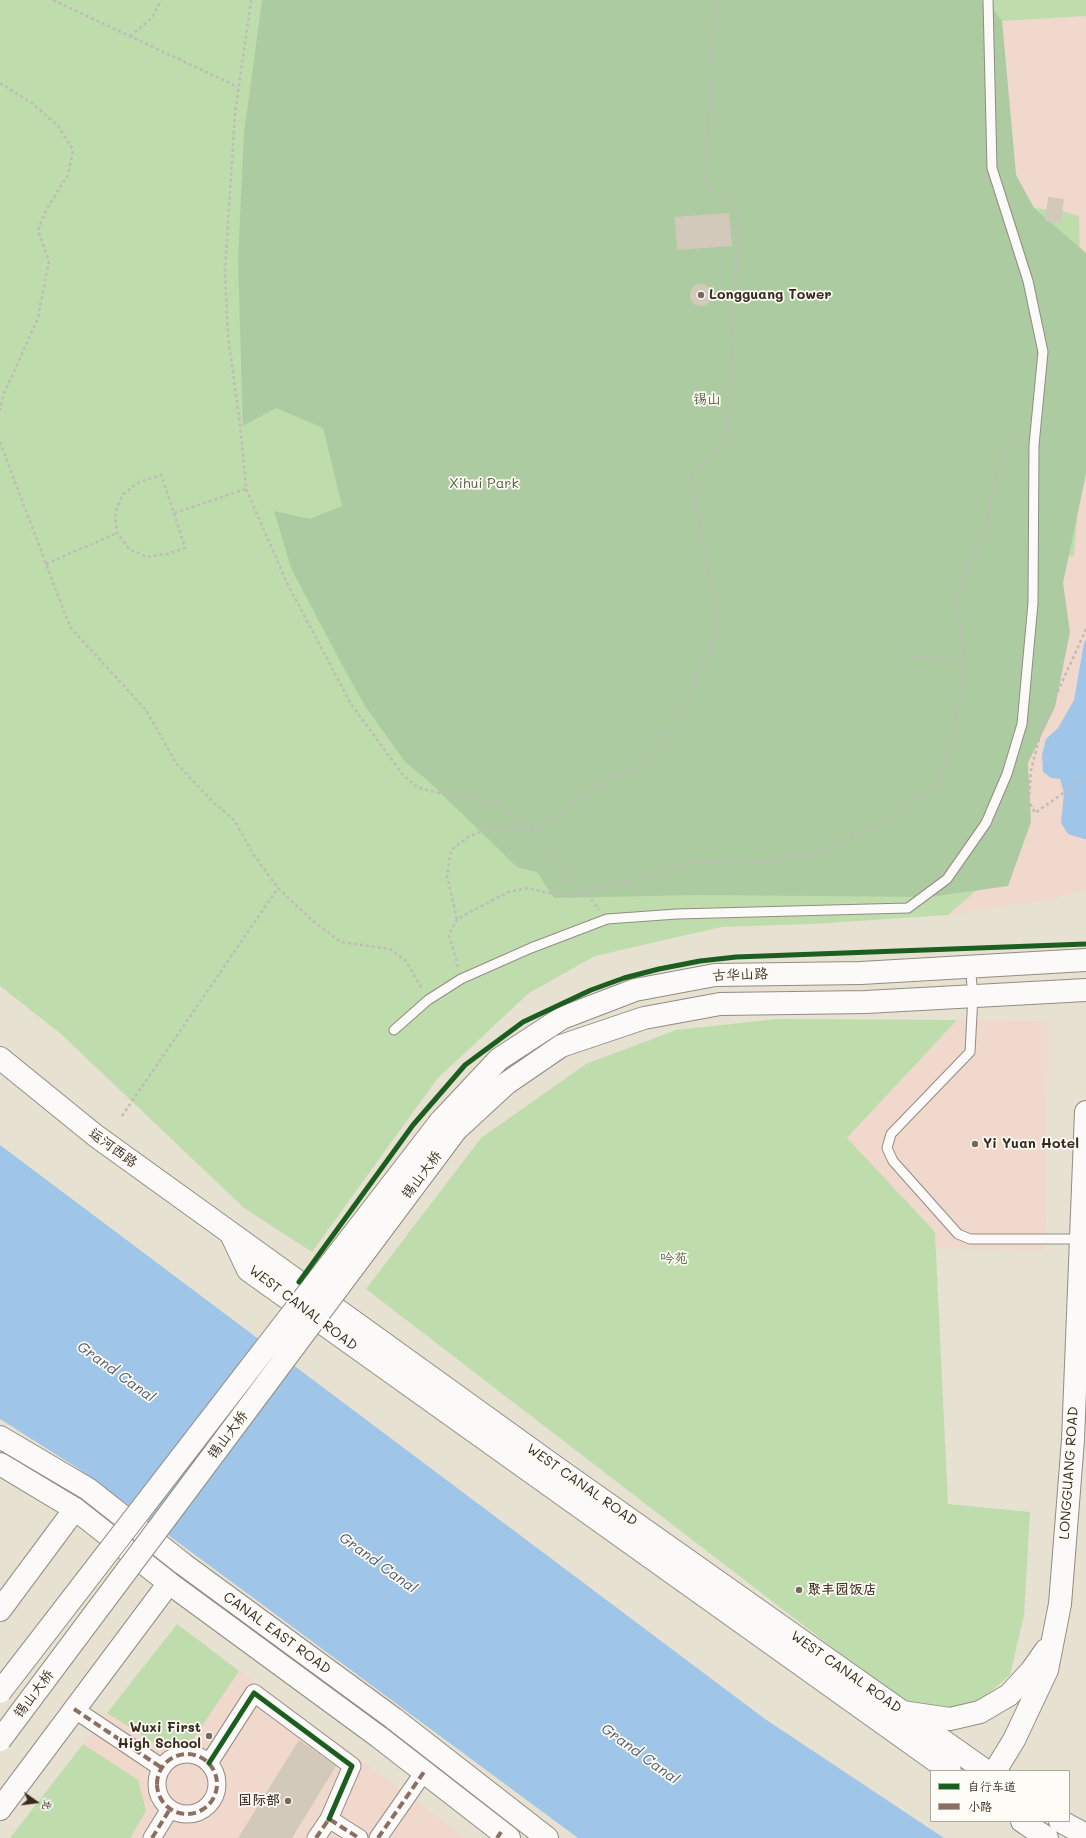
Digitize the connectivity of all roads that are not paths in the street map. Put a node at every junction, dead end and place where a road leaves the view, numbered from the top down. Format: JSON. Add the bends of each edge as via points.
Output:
{"nodes":[{"id":1,"x":988,"y":0,"type":"edge"},
{"id":2,"x":1086,"y":960,"type":"edge"},
{"id":3,"x":970,"y":966,"type":"junction"},
{"id":4,"x":1086,"y":990,"type":"edge"},
{"id":5,"x":973,"y":995,"type":"junction"},
{"id":6,"x":394,"y":1030,"type":"dead end"},
{"id":7,"x":0,"y":1058,"type":"edge"},
{"id":8,"x":1086,"y":1112,"type":"edge"},
{"id":9,"x":448,"y":1126,"type":"junction"},
{"id":10,"x":230,"y":1233,"type":"junction"},
{"id":11,"x":1080,"y":1238,"type":"junction"},
{"id":12,"x":0,"y":1437,"type":"edge"},
{"id":13,"x":0,"y":1464,"type":"edge"},
{"id":14,"x":75,"y":1508,"type":"junction"},
{"id":15,"x":169,"y":1583,"type":"junction"},
{"id":16,"x":0,"y":1610,"type":"edge"},
{"id":17,"x":1053,"y":1641,"type":"junction"},
{"id":18,"x":0,"y":1692,"type":"edge"},
{"id":19,"x":74,"y":1709,"type":"junction"},
{"id":20,"x":902,"y":1712,"type":"junction"},
{"id":21,"x":0,"y":1740,"type":"edge"},
{"id":22,"x":209,"y":1763,"type":"junction"},
{"id":23,"x":162,"y":1768,"type":"junction"},
{"id":24,"x":949,"y":1770,"type":"edge"},
{"id":25,"x":985,"y":1770,"type":"edge"},
{"id":26,"x":996,"y":1770,"type":"edge"},
{"id":27,"x":424,"y":1772,"type":"junction"},
{"id":28,"x":0,"y":1809,"type":"edge"},
{"id":29,"x":170,"y":1809,"type":"junction"},
{"id":30,"x":329,"y":1819,"type":"junction"},
{"id":31,"x":1023,"y":1822,"type":"edge"},
{"id":32,"x":1062,"y":1822,"type":"edge"},
{"id":33,"x":1086,"y":1835,"type":"edge"},
{"id":34,"x":502,"y":1836,"type":"edge"},
{"id":35,"x":152,"y":1838,"type":"edge"},
{"id":36,"x":316,"y":1838,"type":"edge"},
{"id":37,"x":359,"y":1838,"type":"edge"},
{"id":38,"x":378,"y":1838,"type":"edge"},
{"id":39,"x":547,"y":1838,"type":"edge"},
{"id":40,"x":1047,"y":1838,"type":"edge"}],
"edges":[{"from":1,"to":6,"type":"lane","via":[[992,168],[1028,281],[1043,352],[1034,445],[1033,603],[1022,724],[1007,774],[986,823],[947,879],[908,908],[677,914],[607,919],[531,948],[461,979],[428,1000]]},
{"from":2,"to":3,"type":"main road","name":"古华山路"},
{"from":3,"to":5,"type":"lane"},
{"from":3,"to":9,"type":"main road","name":"古华山路","via":[[861,973],[715,975],[635,990],[562,1018],[498,1059]]},
{"from":4,"to":5,"type":"main road","name":"古华山路"},
{"from":5,"to":9,"type":"main road","name":"古华山路","via":[[866,1002],[720,1004],[644,1018],[560,1046]]},
{"from":5,"to":11,"type":"lane","via":[[970,1052],[891,1134],[887,1148],[893,1161],[958,1234],[970,1238]]},
{"from":7,"to":10,"type":"main road","name":"运河西路","via":[[96,1136]]},
{"from":8,"to":11,"type":"main road","name":"LONGGUANG ROAD"},
{"from":9,"to":18,"type":"main road","name":"锡山大桥","bridge":true},
{"from":9,"to":21,"type":"main road","name":"锡山大桥","bridge":true},
{"from":10,"to":20,"type":"main road","name":"WEST CANAL ROAD"},
{"from":10,"to":24,"type":"main road","name":"WEST CANAL ROAD","via":[[248,1270]]},
{"from":11,"to":17,"type":"main road","name":"LONGGUANG ROAD","via":[[1073,1440],[1060,1604]]},
{"from":12,"to":39,"type":"main road","name":"CANAL EAST ROAD","via":[[88,1489],[183,1564],[393,1718]]},
{"from":13,"to":14,"type":"main road","name":"CANAL EAST ROAD"},
{"from":14,"to":15,"type":"main road","name":"CANAL EAST ROAD"},
{"from":14,"to":16,"type":"main road"},
{"from":15,"to":19,"type":"main road"},
{"from":15,"to":27,"type":"main road","name":"CANAL EAST ROAD"},
{"from":17,"to":20,"type":"main road","via":[[1032,1670],[1009,1695],[980,1712],[950,1719]]},
{"from":17,"to":26,"type":"main road","name":"LONGGUANG ROAD","via":[[1047,1670],[1014,1740]]},
{"from":19,"to":23,"type":"street"},
{"from":19,"to":28,"type":"main road"},
{"from":20,"to":25,"type":"main road","name":"WEST CANAL ROAD"},
{"from":22,"to":23,"type":"street","via":[[197,1755],[182,1754],[172,1758]]},
{"from":22,"to":29,"type":"street","via":[[215,1771],[217,1786],[213,1800],[207,1808],[189,1815]]},
{"from":22,"to":30,"type":"street","via":[[254,1693],[352,1766]]},
{"from":23,"to":29,"type":"street","via":[[157,1783],[158,1793]]},
{"from":27,"to":34,"type":"main road","name":"CANAL EAST ROAD"},
{"from":27,"to":38,"type":"street"},
{"from":29,"to":35,"type":"street"},
{"from":30,"to":36,"type":"street"},
{"from":30,"to":37,"type":"street"},
{"from":31,"to":40,"type":"main road"},
{"from":32,"to":33,"type":"main road"}]}
